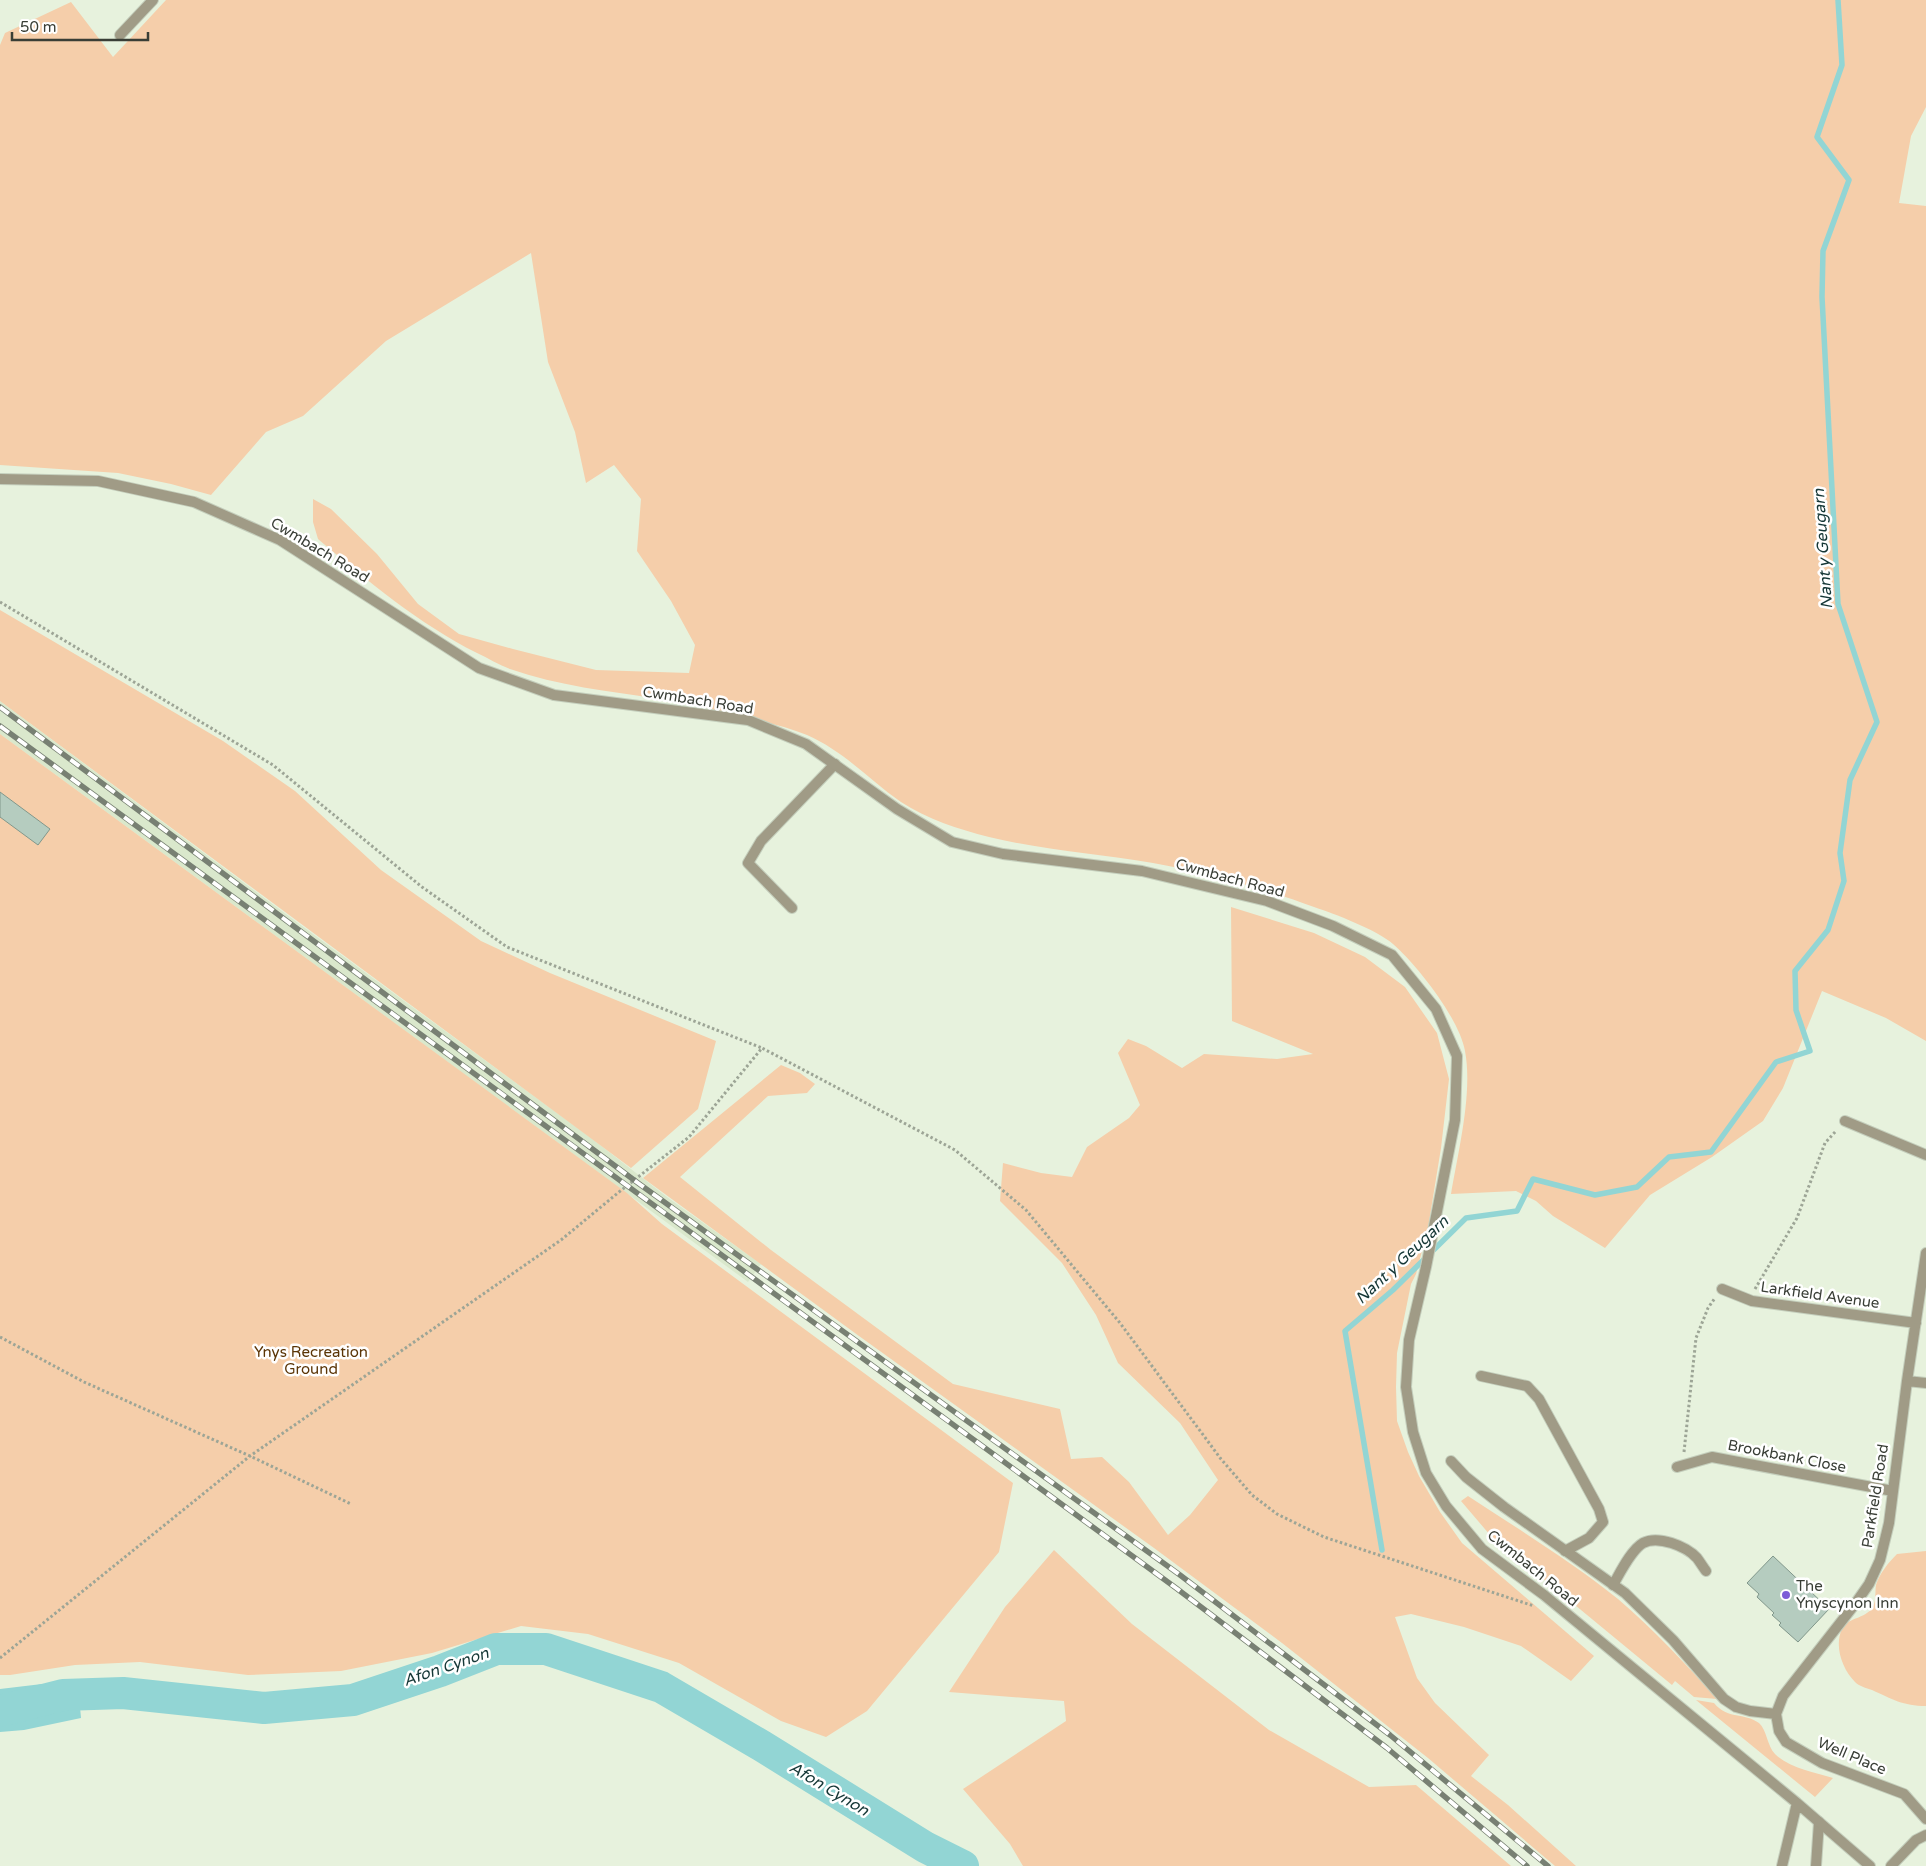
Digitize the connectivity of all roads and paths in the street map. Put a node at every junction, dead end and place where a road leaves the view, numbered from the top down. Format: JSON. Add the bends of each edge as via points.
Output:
{"nodes":[{"id":1,"x":153,"y":0,"type":"edge"},
{"id":2,"x":120,"y":35,"type":"dead end"},
{"id":3,"x":0,"y":479,"type":"edge"},
{"id":4,"x":0,"y":602,"type":"edge"},
{"id":5,"x":835,"y":764,"type":"junction"},
{"id":6,"x":792,"y":908,"type":"dead end"},
{"id":7,"x":762,"y":1048,"type":"junction"},
{"id":8,"x":1844,"y":1121,"type":"joint"},
{"id":9,"x":1926,"y":1155,"type":"edge"},
{"id":10,"x":1926,"y":1253,"type":"edge"},
{"id":11,"x":1722,"y":1290,"type":"joint"},
{"id":12,"x":1749,"y":1300,"type":"junction"},
{"id":13,"x":1916,"y":1323,"type":"junction"},
{"id":14,"x":0,"y":1337,"type":"edge"},
{"id":15,"x":1481,"y":1376,"type":"dead end"},
{"id":16,"x":1907,"y":1381,"type":"junction"},
{"id":17,"x":1926,"y":1383,"type":"edge"},
{"id":18,"x":1684,"y":1455,"type":"dead end"},
{"id":19,"x":250,"y":1456,"type":"junction"},
{"id":20,"x":1451,"y":1461,"type":"dead end"},
{"id":21,"x":1677,"y":1467,"type":"dead end"},
{"id":22,"x":1893,"y":1491,"type":"junction"},
{"id":23,"x":350,"y":1504,"type":"dead end"},
{"id":24,"x":1565,"y":1551,"type":"junction"},
{"id":25,"x":1706,"y":1571,"type":"dead end"},
{"id":26,"x":1613,"y":1585,"type":"junction"},
{"id":27,"x":1544,"y":1595,"type":"junction"},
{"id":28,"x":0,"y":1658,"type":"edge"},
{"id":29,"x":1776,"y":1714,"type":"junction"},
{"id":30,"x":1797,"y":1803,"type":"junction"},
{"id":31,"x":1926,"y":1820,"type":"edge"},
{"id":32,"x":1819,"y":1822,"type":"junction"},
{"id":33,"x":1926,"y":1836,"type":"edge"},
{"id":34,"x":1782,"y":1866,"type":"edge"},
{"id":35,"x":1816,"y":1866,"type":"edge"},
{"id":36,"x":1870,"y":1866,"type":"edge"},
{"id":37,"x":1891,"y":1866,"type":"edge"}],
"edges":[{"from":1,"to":2,"type":"street"},
{"from":3,"to":5,"type":"street","name":"Cwmbach Road","via":[[98,481],[194,502],[280,540],[479,668],[554,695],[748,720],[806,744]]},
{"from":4,"to":7,"type":"path","via":[[273,765],[422,887],[506,947]]},
{"from":5,"to":6,"type":"street","via":[[761,841],[748,863]]},
{"from":5,"to":27,"type":"street","name":"Cwmbach Road","via":[[896,809],[952,842],[1003,854],[1142,871],[1267,901],[1334,926],[1392,954],[1436,1009],[1457,1056],[1456,1120],[1409,1340],[1406,1387],[1412,1432],[1426,1473],[1446,1506],[1482,1550]]},
{"from":7,"to":19,"type":"path","via":[[689,1137],[561,1240]]},
{"from":7,"to":27,"type":"path","via":[[955,1150],[1026,1210],[1120,1323],[1221,1459],[1252,1495],[1277,1514],[1324,1537],[1536,1607]]},
{"from":8,"to":9,"type":"street"},
{"from":8,"to":12,"type":"path","via":[[1825,1143],[1797,1218]]},
{"from":10,"to":13,"type":"street","name":"Parkfield Road"},
{"from":11,"to":12,"type":"street","name":"Larkfield Avenue"},
{"from":11,"to":18,"type":"path","via":[[1708,1308],[1696,1338]]},
{"from":12,"to":13,"type":"street","name":"Larkfield Avenue"},
{"from":13,"to":16,"type":"street","name":"Parkfield Road"},
{"from":14,"to":19,"type":"path","via":[[84,1382]]},
{"from":15,"to":24,"type":"street","via":[[1527,1386],[1539,1399],[1599,1509],[1603,1522],[1589,1538]]},
{"from":16,"to":17,"type":"street"},
{"from":16,"to":22,"type":"street","name":"Parkfield Road"},
{"from":19,"to":23,"type":"path"},
{"from":19,"to":28,"type":"path"},
{"from":20,"to":24,"type":"street","name":"Cwmbach Road","via":[[1504,1508]]},
{"from":21,"to":22,"type":"street","name":"Brookbank Close","via":[[1712,1457]]},
{"from":22,"to":29,"type":"street","name":"Parkfield Road","via":[[1885,1542],[1869,1584],[1783,1696]]},
{"from":24,"to":26,"type":"street","name":"Cwmbach Road"},
{"from":25,"to":26,"type":"street","via":[[1696,1557],[1671,1542],[1657,1540],[1643,1543]]},
{"from":26,"to":29,"type":"street","name":"Cwmbach Road","via":[[1673,1640],[1724,1699],[1736,1707]]},
{"from":27,"to":30,"type":"street","name":"Cwmbach Road"},
{"from":29,"to":31,"type":"street","name":"Well Place","via":[[1786,1742],[1822,1763],[1904,1794]]},
{"from":30,"to":32,"type":"street","name":"Cwmbach Road"},
{"from":30,"to":34,"type":"street"},
{"from":32,"to":35,"type":"street"},
{"from":32,"to":36,"type":"street","name":"Cwmbach Road"},
{"from":33,"to":37,"type":"street","via":[[1916,1840]]}]}
